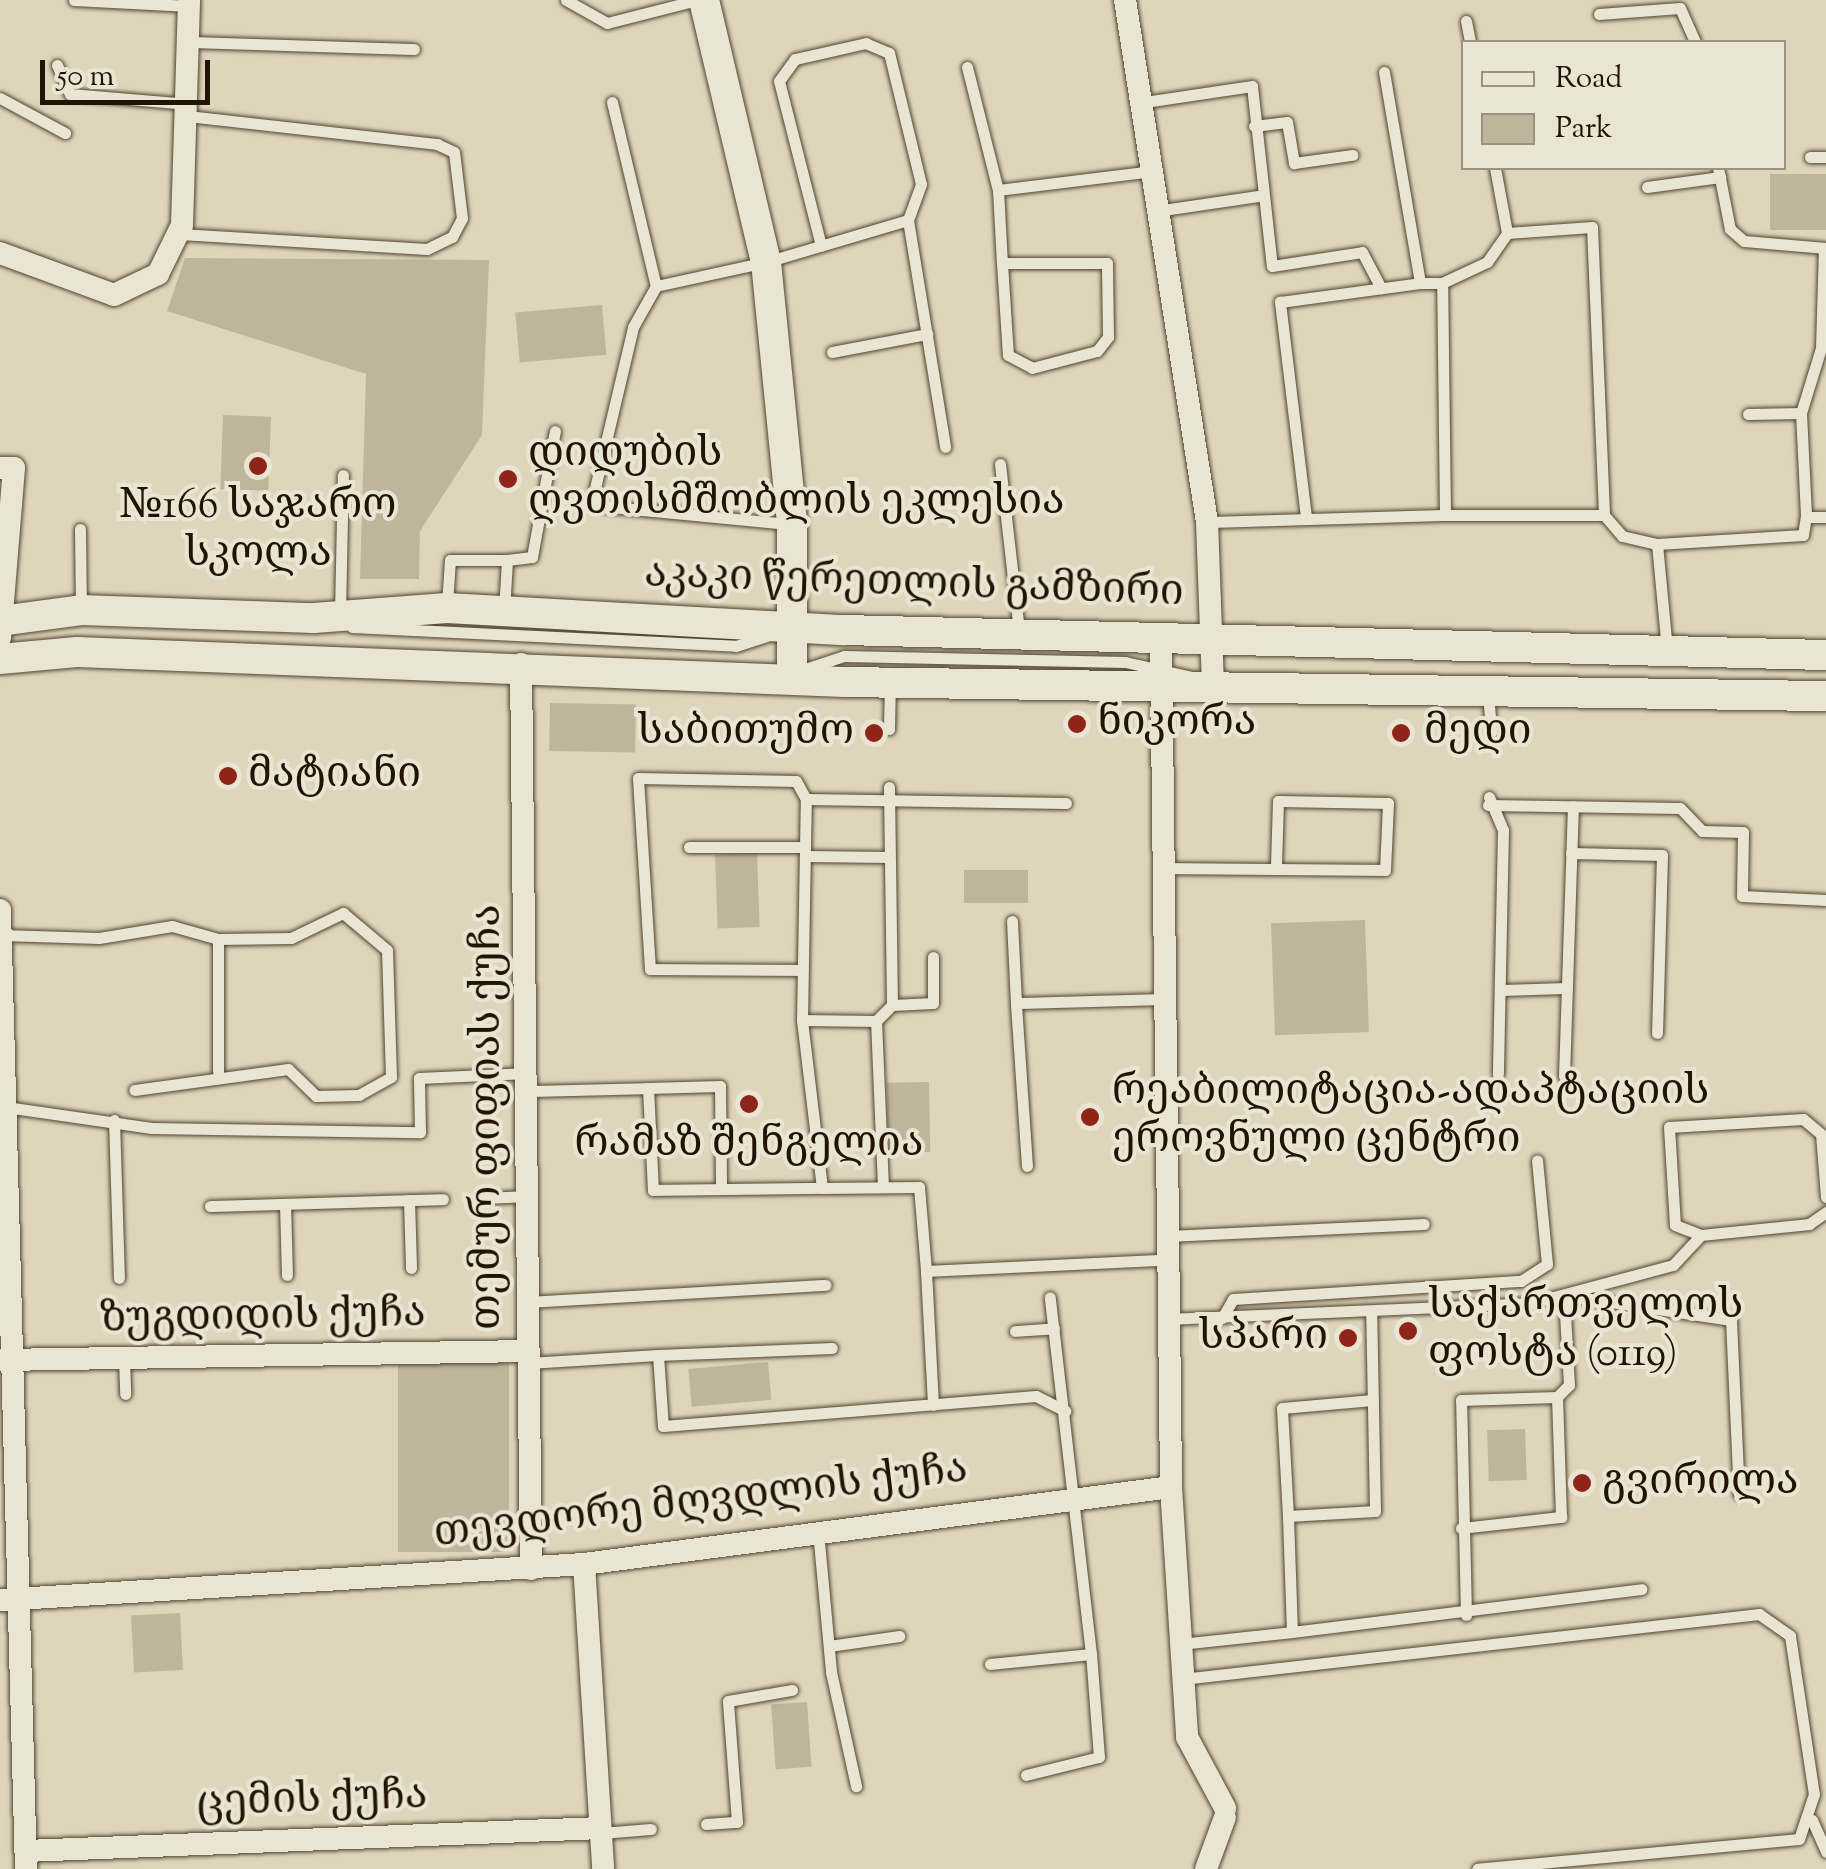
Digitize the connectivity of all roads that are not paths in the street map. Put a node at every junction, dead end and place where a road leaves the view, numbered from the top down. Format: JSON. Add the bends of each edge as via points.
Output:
{"nodes":[{"id":1,"x":74,"y":0,"type":"edge"},
{"id":2,"x":566,"y":0,"type":"edge"},
{"id":3,"x":701,"y":0,"type":"edge"},
{"id":4,"x":1126,"y":0,"type":"edge"},
{"id":5,"x":189,"y":3,"type":"edge"},
{"id":6,"x":1599,"y":14,"type":"dead end"},
{"id":7,"x":1466,"y":21,"type":"dead end"},
{"id":8,"x":1470,"y":40,"type":"edge"},
{"id":9,"x":1693,"y":40,"type":"edge"},
{"id":10,"x":189,"y":42,"type":"junction"},
{"id":11,"x":414,"y":49,"type":"dead end"},
{"id":12,"x":58,"y":65,"type":"dead end"},
{"id":13,"x":967,"y":67,"type":"dead end"},
{"id":14,"x":1384,"y":72,"type":"dead end"},
{"id":15,"x":0,"y":98,"type":"edge"},
{"id":16,"x":612,"y":102,"type":"dead end"},
{"id":17,"x":1145,"y":102,"type":"junction"},
{"id":18,"x":189,"y":110,"type":"junction"},
{"id":19,"x":1254,"y":126,"type":"junction"},
{"id":20,"x":65,"y":132,"type":"dead end"},
{"id":21,"x":1352,"y":155,"type":"dead end"},
{"id":22,"x":1810,"y":157,"type":"dead end"},
{"id":23,"x":1826,"y":157,"type":"edge"},
{"id":24,"x":1495,"y":170,"type":"edge"},
{"id":25,"x":1157,"y":171,"type":"junction"},
{"id":26,"x":1719,"y":172,"type":"edge"},
{"id":27,"x":1647,"y":186,"type":"dead end"},
{"id":28,"x":998,"y":190,"type":"junction"},
{"id":29,"x":1258,"y":196,"type":"junction"},
{"id":30,"x":1163,"y":210,"type":"junction"},
{"id":31,"x":908,"y":220,"type":"junction"},
{"id":32,"x":1508,"y":232,"type":"junction"},
{"id":33,"x":180,"y":234,"type":"junction"},
{"id":34,"x":821,"y":246,"type":"junction"},
{"id":35,"x":1825,"y":248,"type":"edge"},
{"id":36,"x":0,"y":253,"type":"edge"},
{"id":37,"x":766,"y":262,"type":"junction"},
{"id":38,"x":1002,"y":263,"type":"junction"},
{"id":39,"x":1420,"y":282,"type":"junction"},
{"id":40,"x":1442,"y":283,"type":"junction"},
{"id":41,"x":656,"y":286,"type":"junction"},
{"id":42,"x":1381,"y":288,"type":"junction"},
{"id":43,"x":926,"y":334,"type":"junction"},
{"id":44,"x":832,"y":352,"type":"dead end"},
{"id":45,"x":1801,"y":412,"type":"junction"},
{"id":46,"x":1748,"y":414,"type":"dead end"},
{"id":47,"x":556,"y":430,"type":"dead end"},
{"id":48,"x":944,"y":447,"type":"dead end"},
{"id":49,"x":1000,"y":464,"type":"dead end"},
{"id":50,"x":0,"y":468,"type":"edge"},
{"id":51,"x":344,"y":474,"type":"dead end"},
{"id":52,"x":1445,"y":515,"type":"junction"},
{"id":53,"x":1604,"y":515,"type":"junction"},
{"id":54,"x":1826,"y":516,"type":"edge"},
{"id":55,"x":1306,"y":517,"type":"junction"},
{"id":56,"x":1806,"y":517,"type":"junction"},
{"id":57,"x":1207,"y":522,"type":"junction"},
{"id":58,"x":792,"y":524,"type":"junction"},
{"id":59,"x":80,"y":529,"type":"dead end"},
{"id":60,"x":1657,"y":544,"type":"junction"},
{"id":61,"x":507,"y":560,"type":"junction"},
{"id":62,"x":447,"y":608,"type":"junction"},
{"id":63,"x":80,"y":610,"type":"junction"},
{"id":64,"x":504,"y":611,"type":"junction"},
{"id":65,"x":327,"y":615,"type":"junction"},
{"id":66,"x":1,"y":625,"type":"edge"},
{"id":67,"x":792,"y":628,"type":"junction"},
{"id":68,"x":1020,"y":634,"type":"junction"},
{"id":69,"x":1213,"y":640,"type":"junction"},
{"id":70,"x":1668,"y":654,"type":"junction"},
{"id":71,"x":1826,"y":654,"type":"edge"},
{"id":72,"x":0,"y":659,"type":"edge"},
{"id":73,"x":521,"y":664,"type":"junction"},
{"id":74,"x":1160,"y":664,"type":"junction"},
{"id":75,"x":792,"y":674,"type":"junction"},
{"id":76,"x":890,"y":683,"type":"junction"},
{"id":77,"x":1213,"y":685,"type":"junction"},
{"id":78,"x":1488,"y":694,"type":"junction"},
{"id":79,"x":1826,"y":696,"type":"edge"},
{"id":80,"x":890,"y":729,"type":"dead end"},
{"id":81,"x":1491,"y":732,"type":"dead end"},
{"id":82,"x":889,"y":793,"type":"junction"},
{"id":83,"x":806,"y":799,"type":"junction"},
{"id":84,"x":1066,"y":803,"type":"dead end"},
{"id":85,"x":1572,"y":806,"type":"junction"},
{"id":86,"x":688,"y":847,"type":"dead end"},
{"id":87,"x":805,"y":851,"type":"junction"},
{"id":88,"x":1571,"y":853,"type":"junction"},
{"id":89,"x":888,"y":857,"type":"junction"},
{"id":90,"x":1276,"y":866,"type":"junction"},
{"id":91,"x":1157,"y":868,"type":"junction"},
{"id":92,"x":1826,"y":900,"type":"edge"},
{"id":93,"x":0,"y":910,"type":"edge"},
{"id":94,"x":1012,"y":921,"type":"dead end"},
{"id":95,"x":1,"y":935,"type":"edge"},
{"id":96,"x":218,"y":939,"type":"junction"},
{"id":97,"x":933,"y":958,"type":"dead end"},
{"id":98,"x":802,"y":970,"type":"junction"},
{"id":99,"x":1567,"y":988,"type":"junction"},
{"id":100,"x":1500,"y":990,"type":"junction"},
{"id":101,"x":1158,"y":999,"type":"junction"},
{"id":102,"x":1016,"y":1003,"type":"junction"},
{"id":103,"x":892,"y":1005,"type":"junction"},
{"id":104,"x":802,"y":1020,"type":"junction"},
{"id":105,"x":876,"y":1020,"type":"junction"},
{"id":106,"x":1657,"y":1033,"type":"dead end"},
{"id":107,"x":218,"y":1071,"type":"junction"},
{"id":108,"x":1498,"y":1074,"type":"dead end"},
{"id":109,"x":1564,"y":1076,"type":"dead end"},
{"id":110,"x":528,"y":1082,"type":"junction"},
{"id":111,"x":648,"y":1088,"type":"junction"},
{"id":112,"x":134,"y":1090,"type":"dead end"},
{"id":113,"x":3,"y":1107,"type":"edge"},
{"id":114,"x":114,"y":1120,"type":"junction"},
{"id":115,"x":1538,"y":1160,"type":"dead end"},
{"id":116,"x":1027,"y":1166,"type":"dead end"},
{"id":117,"x":882,"y":1187,"type":"junction"},
{"id":118,"x":822,"y":1188,"type":"junction"},
{"id":119,"x":721,"y":1190,"type":"junction"},
{"id":120,"x":530,"y":1196,"type":"junction"},
{"id":121,"x":1826,"y":1197,"type":"edge"},
{"id":122,"x":484,"y":1198,"type":"dead end"},
{"id":123,"x":443,"y":1199,"type":"dead end"},
{"id":124,"x":409,"y":1200,"type":"junction"},
{"id":125,"x":285,"y":1204,"type":"junction"},
{"id":126,"x":210,"y":1206,"type":"dead end"},
{"id":127,"x":1826,"y":1212,"type":"edge"},
{"id":128,"x":1424,"y":1224,"type":"dead end"},
{"id":129,"x":1701,"y":1235,"type":"junction"},
{"id":130,"x":1163,"y":1236,"type":"junction"},
{"id":131,"x":1164,"y":1260,"type":"junction"},
{"id":132,"x":411,"y":1268,"type":"dead end"},
{"id":133,"x":926,"y":1270,"type":"junction"},
{"id":134,"x":287,"y":1275,"type":"dead end"},
{"id":135,"x":119,"y":1278,"type":"dead end"},
{"id":136,"x":826,"y":1285,"type":"dead end"},
{"id":137,"x":1564,"y":1294,"type":"junction"},
{"id":138,"x":1050,"y":1297,"type":"dead end"},
{"id":139,"x":528,"y":1302,"type":"junction"},
{"id":140,"x":1371,"y":1312,"type":"junction"},
{"id":141,"x":1222,"y":1318,"type":"junction"},
{"id":142,"x":1165,"y":1320,"type":"junction"},
{"id":143,"x":1054,"y":1328,"type":"junction"},
{"id":144,"x":1015,"y":1331,"type":"dead end"},
{"id":145,"x":832,"y":1348,"type":"dead end"},
{"id":146,"x":658,"y":1355,"type":"junction"},
{"id":147,"x":528,"y":1357,"type":"junction"},
{"id":148,"x":124,"y":1358,"type":"junction"},
{"id":149,"x":6,"y":1360,"type":"edge"},
{"id":150,"x":126,"y":1394,"type":"dead end"},
{"id":151,"x":1558,"y":1397,"type":"junction"},
{"id":152,"x":1373,"y":1400,"type":"junction"},
{"id":153,"x":933,"y":1404,"type":"junction"},
{"id":154,"x":1065,"y":1410,"type":"junction"},
{"id":155,"x":1171,"y":1486,"type":"junction"},
{"id":156,"x":1079,"y":1494,"type":"junction"},
{"id":157,"x":1739,"y":1494,"type":"dead end"},
{"id":158,"x":1288,"y":1516,"type":"junction"},
{"id":159,"x":1461,"y":1528,"type":"junction"},
{"id":160,"x":818,"y":1531,"type":"junction"},
{"id":161,"x":9,"y":1540,"type":"edge"},
{"id":162,"x":584,"y":1564,"type":"junction"},
{"id":163,"x":530,"y":1569,"type":"junction"},
{"id":164,"x":1641,"y":1589,"type":"dead end"},
{"id":165,"x":10,"y":1599,"type":"edge"},
{"id":166,"x":1466,"y":1615,"type":"junction"},
{"id":167,"x":1292,"y":1632,"type":"junction"},
{"id":168,"x":899,"y":1636,"type":"dead end"},
{"id":169,"x":1180,"y":1644,"type":"junction"},
{"id":170,"x":829,"y":1646,"type":"junction"},
{"id":171,"x":1091,"y":1654,"type":"junction"},
{"id":172,"x":990,"y":1664,"type":"dead end"},
{"id":173,"x":1182,"y":1679,"type":"junction"},
{"id":174,"x":792,"y":1690,"type":"dead end"},
{"id":175,"x":1026,"y":1774,"type":"dead end"},
{"id":176,"x":856,"y":1786,"type":"dead end"},
{"id":177,"x":1812,"y":1820,"type":"junction"},
{"id":178,"x":706,"y":1824,"type":"dead end"},
{"id":179,"x":650,"y":1829,"type":"dead end"},
{"id":180,"x":601,"y":1830,"type":"junction"},
{"id":181,"x":1826,"y":1852,"type":"edge"},
{"id":182,"x":123,"y":1858,"type":"edge"},
{"id":183,"x":26,"y":1860,"type":"edge"},
{"id":184,"x":604,"y":1869,"type":"edge"},
{"id":185,"x":1206,"y":1869,"type":"edge"},
{"id":186,"x":1478,"y":1869,"type":"edge"}],
"edges":[{"from":1,"to":5,"type":"lane"},
{"from":2,"to":3,"type":"lane","via":[[608,23]]},
{"from":3,"to":37,"type":"main road"},
{"from":4,"to":17,"type":"street"},
{"from":5,"to":10,"type":"street"},
{"from":6,"to":9,"type":"lane","via":[[1680,8]]},
{"from":7,"to":8,"type":"lane"},
{"from":10,"to":11,"type":"lane"},
{"from":10,"to":18,"type":"street"},
{"from":12,"to":18,"type":"lane","via":[[70,94]]},
{"from":13,"to":28,"type":"lane"},
{"from":14,"to":39,"type":"lane"},
{"from":15,"to":20,"type":"lane"},
{"from":16,"to":41,"type":"lane"},
{"from":17,"to":19,"type":"lane","via":[[1252,86]]},
{"from":17,"to":25,"type":"street"},
{"from":18,"to":33,"type":"street"},
{"from":18,"to":33,"type":"lane","via":[[438,144],[454,152],[462,218],[452,238],[426,250]]},
{"from":19,"to":21,"type":"lane","via":[[1287,122],[1294,163]]},
{"from":19,"to":29,"type":"lane"},
{"from":22,"to":23,"type":"lane"},
{"from":24,"to":32,"type":"lane"},
{"from":25,"to":28,"type":"lane"},
{"from":25,"to":30,"type":"street"},
{"from":26,"to":27,"type":"lane"},
{"from":26,"to":35,"type":"lane","via":[[1730,229],[1744,241]]},
{"from":28,"to":38,"type":"lane"},
{"from":29,"to":30,"type":"lane"},
{"from":29,"to":42,"type":"lane","via":[[1272,266],[1362,252]]},
{"from":30,"to":57,"type":"street"},
{"from":31,"to":34,"type":"lane"},
{"from":31,"to":34,"type":"lane","via":[[922,184],[889,53],[866,43],[795,60],[779,81]]},
{"from":31,"to":43,"type":"lane"},
{"from":32,"to":40,"type":"lane","via":[[1487,262]]},
{"from":32,"to":53,"type":"lane","via":[[1592,227]]},
{"from":33,"to":36,"type":"street","via":[[158,274],[114,294]]},
{"from":34,"to":37,"type":"lane"},
{"from":35,"to":45,"type":"lane","via":[[1821,348]]},
{"from":37,"to":41,"type":"lane"},
{"from":37,"to":58,"type":"main road"},
{"from":38,"to":38,"type":"lane","via":[[1008,355],[1032,368],[1097,350],[1108,337],[1106,263]]},
{"from":39,"to":40,"type":"lane"},
{"from":39,"to":42,"type":"lane"},
{"from":40,"to":52,"type":"lane"},
{"from":41,"to":58,"type":"lane","via":[[633,326],[592,505]]},
{"from":42,"to":55,"type":"lane","via":[[1280,302]]},
{"from":43,"to":44,"type":"lane"},
{"from":43,"to":48,"type":"lane"},
{"from":45,"to":46,"type":"lane"},
{"from":45,"to":56,"type":"lane"},
{"from":47,"to":61,"type":"lane","via":[[532,557]]},
{"from":49,"to":68,"type":"lane"},
{"from":50,"to":66,"type":"street","via":[[14,468]]},
{"from":51,"to":65,"type":"lane"},
{"from":52,"to":53,"type":"lane"},
{"from":52,"to":55,"type":"lane"},
{"from":53,"to":60,"type":"lane","via":[[1622,536]]},
{"from":54,"to":56,"type":"lane"},
{"from":55,"to":57,"type":"lane"},
{"from":56,"to":60,"type":"lane","via":[[1803,535]]},
{"from":57,"to":69,"type":"street"},
{"from":58,"to":67,"type":"main road"},
{"from":59,"to":63,"type":"lane"},
{"from":60,"to":70,"type":"lane"},
{"from":61,"to":62,"type":"lane","via":[[450,560]]},
{"from":61,"to":64,"type":"lane"},
{"from":62,"to":64,"type":"main road","name":"აკაკი წერეთლის გამზირი"},
{"from":62,"to":65,"type":"main road","name":"აკაკი წერეთლის გამზირი"},
{"from":63,"to":65,"type":"main road","name":"აკაკი წერეთლის გამზირი"},
{"from":63,"to":66,"type":"main road","name":"აკაკი წერეთლის გამზირი"},
{"from":64,"to":67,"type":"main road","name":"აკაკი წერეთლის გამზირი"},
{"from":65,"to":67,"type":"lane","via":[[384,634],[736,646]]},
{"from":67,"to":68,"type":"main road","name":"აკაკი წერეთლის გამზირი"},
{"from":67,"to":75,"type":"main road"},
{"from":68,"to":74,"type":"main road","name":"აკაკი წერეთლის გამზირი"},
{"from":69,"to":70,"type":"main road","name":"აკაკი წერეთლის გამზირი"},
{"from":69,"to":74,"type":"main road","name":"აკაკი წერეთლის გამზირი"},
{"from":69,"to":77,"type":"street"},
{"from":70,"to":71,"type":"main road","name":"აკაკი წერეთლის გამზირი"},
{"from":72,"to":73,"type":"main road","name":"აკაკი წერეთლის გამზირი","via":[[77,652]]},
{"from":73,"to":75,"type":"main road","name":"აკაკი წერეთლის გამზირი"},
{"from":73,"to":110,"type":"street","name":"თემურ ფიფიას ქუჩა"},
{"from":74,"to":75,"type":"lane","via":[[844,656]]},
{"from":74,"to":76,"type":"main road","name":"აკაკი წერეთლის გამზირი"},
{"from":74,"to":77,"type":"main road","name":"აკაკი წერეთლის გამზირი"},
{"from":74,"to":91,"type":"street"},
{"from":75,"to":76,"type":"main road","name":"აკაკი წერეთლის გამზირი"},
{"from":76,"to":80,"type":"lane"},
{"from":77,"to":78,"type":"main road","name":"აკაკი წერეთლის გამზირი"},
{"from":78,"to":79,"type":"main road","name":"აკაკი წერეთლის გამზირი"},
{"from":78,"to":81,"type":"lane"},
{"from":82,"to":83,"type":"lane"},
{"from":82,"to":84,"type":"lane"},
{"from":82,"to":89,"type":"lane"},
{"from":83,"to":87,"type":"lane"},
{"from":83,"to":98,"type":"lane","via":[[796,781],[638,778],[650,970]]},
{"from":85,"to":88,"type":"lane"},
{"from":85,"to":92,"type":"lane","via":[[1680,808],[1702,831],[1743,832],[1742,896]]},
{"from":85,"to":100,"type":"lane","via":[[1489,801],[1503,830]]},
{"from":86,"to":87,"type":"lane"},
{"from":87,"to":89,"type":"lane"},
{"from":87,"to":98,"type":"lane"},
{"from":88,"to":99,"type":"lane"},
{"from":88,"to":106,"type":"lane","via":[[1662,855]]},
{"from":89,"to":103,"type":"lane"},
{"from":90,"to":90,"type":"lane","via":[[1385,870],[1388,804],[1278,801]]},
{"from":90,"to":91,"type":"lane"},
{"from":91,"to":101,"type":"street"},
{"from":93,"to":95,"type":"street"},
{"from":94,"to":102,"type":"lane"},
{"from":95,"to":96,"type":"lane","via":[[99,938],[172,926]]},
{"from":95,"to":113,"type":"street"},
{"from":96,"to":107,"type":"lane"},
{"from":96,"to":107,"type":"lane","via":[[291,938],[343,912],[377,932],[387,950],[391,1077],[360,1095],[316,1096],[288,1069]]},
{"from":97,"to":103,"type":"lane","via":[[933,1003]]},
{"from":98,"to":104,"type":"lane"},
{"from":99,"to":100,"type":"lane"},
{"from":99,"to":109,"type":"lane"},
{"from":100,"to":108,"type":"lane"},
{"from":101,"to":102,"type":"lane"},
{"from":101,"to":130,"type":"street"},
{"from":102,"to":116,"type":"lane"},
{"from":103,"to":105,"type":"lane"},
{"from":104,"to":105,"type":"lane"},
{"from":104,"to":118,"type":"lane"},
{"from":105,"to":117,"type":"lane"},
{"from":107,"to":112,"type":"lane"},
{"from":110,"to":111,"type":"lane"},
{"from":110,"to":114,"type":"lane","via":[[418,1078],[420,1132]]},
{"from":110,"to":120,"type":"street","name":"თემურ ფიფიას ქუჩა"},
{"from":111,"to":119,"type":"lane","via":[[653,1190]]},
{"from":111,"to":119,"type":"lane","via":[[720,1086]]},
{"from":113,"to":114,"type":"lane"},
{"from":113,"to":149,"type":"street"},
{"from":114,"to":135,"type":"lane"},
{"from":115,"to":141,"type":"lane","via":[[1547,1264],[1522,1281],[1233,1299]]},
{"from":117,"to":118,"type":"lane"},
{"from":117,"to":133,"type":"lane","via":[[919,1187]]},
{"from":118,"to":119,"type":"lane"},
{"from":120,"to":122,"type":"lane"},
{"from":120,"to":139,"type":"street","name":"თემურ ფიფიას ქუჩა"},
{"from":121,"to":129,"type":"lane","via":[[1821,1134],[1803,1119],[1668,1126],[1674,1225]]},
{"from":123,"to":124,"type":"lane"},
{"from":124,"to":125,"type":"lane"},
{"from":124,"to":132,"type":"lane"},
{"from":125,"to":126,"type":"lane"},
{"from":125,"to":134,"type":"lane"},
{"from":127,"to":129,"type":"lane","via":[[1809,1224]]},
{"from":128,"to":130,"type":"lane"},
{"from":129,"to":137,"type":"lane","via":[[1688,1259]]},
{"from":130,"to":131,"type":"street"},
{"from":131,"to":133,"type":"lane"},
{"from":131,"to":142,"type":"street"},
{"from":133,"to":153,"type":"lane"},
{"from":136,"to":139,"type":"lane"},
{"from":137,"to":140,"type":"lane"},
{"from":137,"to":151,"type":"lane","via":[[1569,1385]]},
{"from":137,"to":157,"type":"lane","via":[[1731,1320]]},
{"from":138,"to":143,"type":"lane"},
{"from":139,"to":147,"type":"street","name":"თემურ ფიფიას ქუჩა"},
{"from":140,"to":141,"type":"lane"},
{"from":140,"to":152,"type":"lane"},
{"from":141,"to":142,"type":"lane"},
{"from":142,"to":155,"type":"street"},
{"from":143,"to":144,"type":"lane"},
{"from":143,"to":154,"type":"lane"},
{"from":145,"to":146,"type":"lane"},
{"from":146,"to":147,"type":"lane"},
{"from":146,"to":153,"type":"lane","via":[[663,1426]]},
{"from":147,"to":148,"type":"street","name":"ზუგდიდის ქუჩა"},
{"from":147,"to":163,"type":"street","name":"თემურ ფიფიას ქუჩა"},
{"from":148,"to":149,"type":"street","name":"ზუგდიდის ქუჩა"},
{"from":148,"to":150,"type":"lane"},
{"from":149,"to":161,"type":"street"},
{"from":151,"to":159,"type":"lane","via":[[1561,1517]]},
{"from":151,"to":159,"type":"lane","via":[[1462,1400]]},
{"from":152,"to":158,"type":"lane","via":[[1374,1511]]},
{"from":152,"to":158,"type":"lane","via":[[1282,1408]]},
{"from":153,"to":154,"type":"lane","via":[[1036,1396]]},
{"from":154,"to":156,"type":"lane"},
{"from":155,"to":156,"type":"street","name":"თევდორე მღვდლის ქუჩა"},
{"from":155,"to":169,"type":"street"},
{"from":156,"to":160,"type":"street","name":"თევდორე მღვდლის ქუჩა"},
{"from":156,"to":171,"type":"lane"},
{"from":158,"to":167,"type":"lane"},
{"from":159,"to":166,"type":"lane"},
{"from":160,"to":162,"type":"street","name":"თევდორე მღვდლის ქუჩა"},
{"from":160,"to":170,"type":"lane"},
{"from":161,"to":165,"type":"street"},
{"from":162,"to":163,"type":"street","name":"თევდორე მღვდლის ქუჩა"},
{"from":162,"to":180,"type":"street"},
{"from":163,"to":165,"type":"street","name":"თევდორე მღვდლის ქუჩა"},
{"from":164,"to":166,"type":"lane"},
{"from":165,"to":183,"type":"street"},
{"from":166,"to":167,"type":"lane"},
{"from":167,"to":169,"type":"lane"},
{"from":168,"to":170,"type":"lane"},
{"from":169,"to":173,"type":"street"},
{"from":170,"to":176,"type":"lane"},
{"from":171,"to":172,"type":"lane"},
{"from":171,"to":175,"type":"lane","via":[[1099,1757]]},
{"from":173,"to":177,"type":"lane","via":[[1760,1614],[1790,1636]]},
{"from":173,"to":185,"type":"street","via":[[1187,1737],[1225,1812]]},
{"from":174,"to":178,"type":"lane","via":[[728,1701],[736,1822]]},
{"from":177,"to":181,"type":"lane"},
{"from":177,"to":186,"type":"lane","via":[[1781,1846]]},
{"from":179,"to":180,"type":"lane"},
{"from":180,"to":182,"type":"street","name":"ცემის ქუჩა"},
{"from":180,"to":184,"type":"street"},
{"from":182,"to":183,"type":"street","name":"ცემის ქუჩა"}]}
